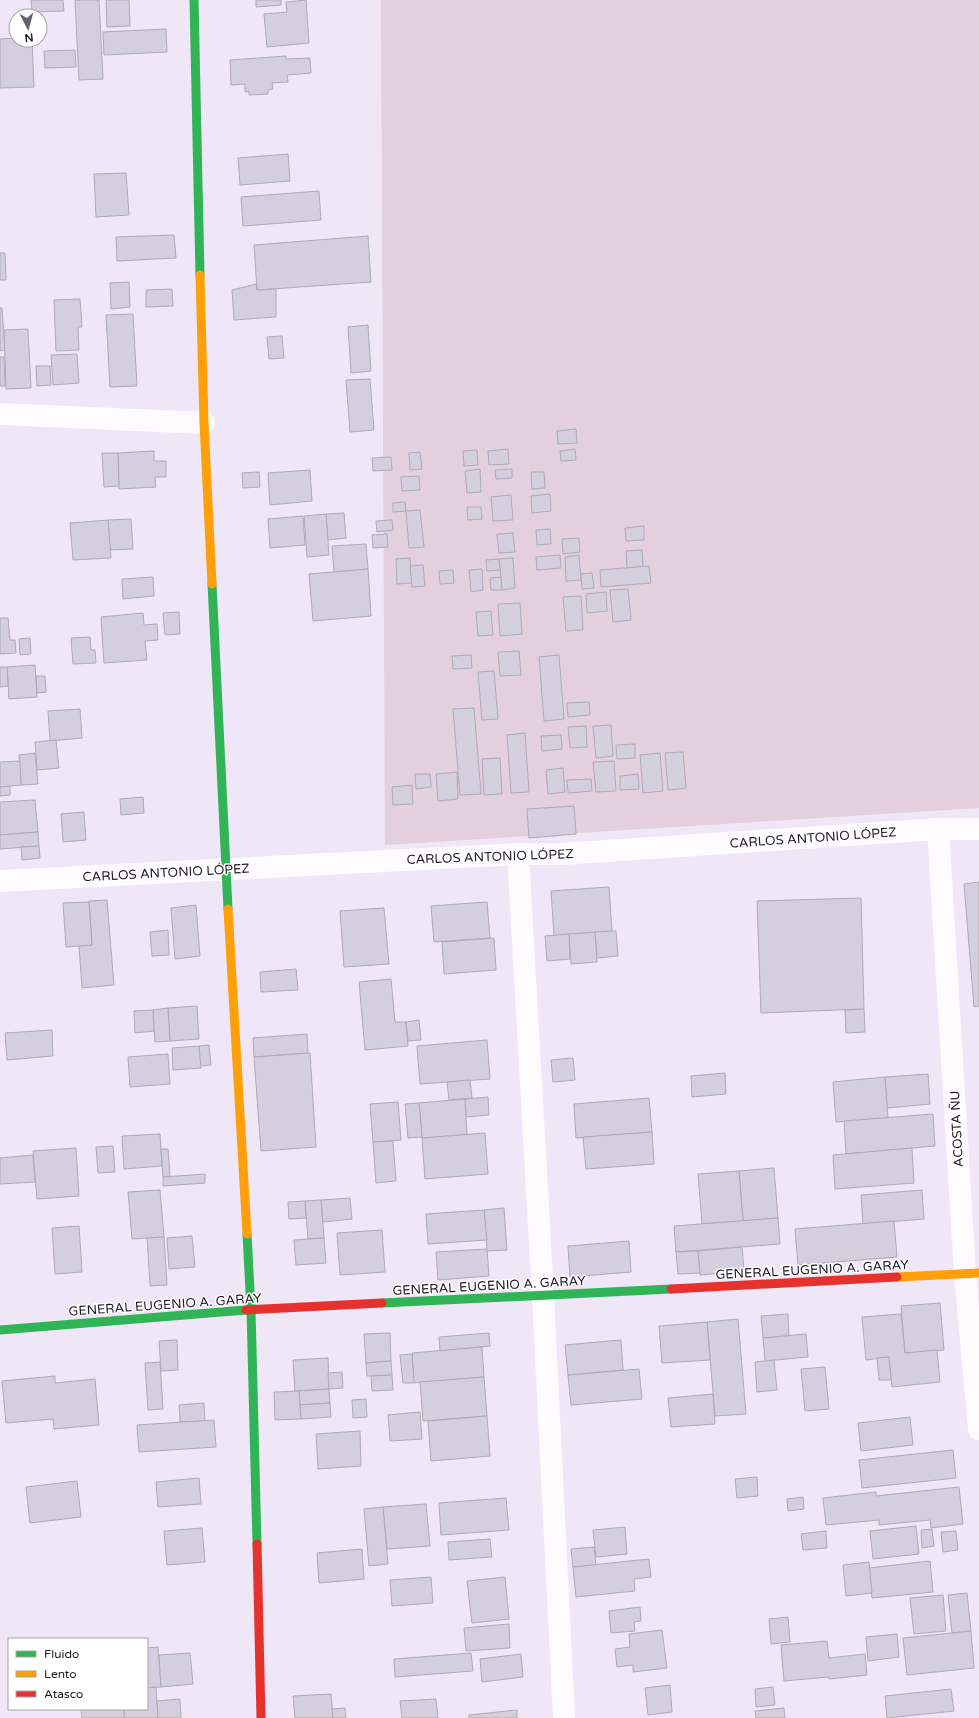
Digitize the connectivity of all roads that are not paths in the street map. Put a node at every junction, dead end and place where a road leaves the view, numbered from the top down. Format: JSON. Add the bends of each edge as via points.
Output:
{"nodes":[{"id":1,"x":194,"y":0,"type":"edge"},
{"id":2,"x":0,"y":414,"type":"edge"},
{"id":3,"x":204,"y":423,"type":"junction"},
{"id":4,"x":938,"y":829,"type":"junction"},
{"id":5,"x":979,"y":829,"type":"edge"},
{"id":6,"x":518,"y":854,"type":"junction"},
{"id":7,"x":226,"y":869,"type":"junction"},
{"id":8,"x":0,"y":881,"type":"edge"},
{"id":9,"x":972,"y":1273,"type":"edge"},
{"id":10,"x":543,"y":1296,"type":"junction"},
{"id":11,"x":251,"y":1310,"type":"junction"},
{"id":12,"x":0,"y":1330,"type":"edge"},
{"id":13,"x":979,"y":1429,"type":"edge"},
{"id":14,"x":261,"y":1718,"type":"edge"},
{"id":15,"x":564,"y":1718,"type":"edge"}],
"edges":[{"from":1,"to":3,"type":"street"},
{"from":2,"to":3,"type":"street"},
{"from":3,"to":7,"type":"street"},
{"from":4,"to":5,"type":"street","name":"CARLOS ANTONIO LÓPEZ"},
{"from":4,"to":6,"type":"street","name":"CARLOS ANTONIO LÓPEZ","via":[[561,854]]},
{"from":4,"to":9,"type":"street","name":"ACOSTA ÑU"},
{"from":6,"to":7,"type":"street","name":"CARLOS ANTONIO LÓPEZ"},
{"from":6,"to":10,"type":"street"},
{"from":7,"to":8,"type":"street","name":"CARLOS ANTONIO LÓPEZ"},
{"from":7,"to":11,"type":"street"},
{"from":9,"to":10,"type":"street","name":"GENERAL EUGENIO A. GARAY"},
{"from":9,"to":13,"type":"street","name":"ACOSTA ÑU"},
{"from":10,"to":11,"type":"street","name":"GENERAL EUGENIO A. GARAY"},
{"from":10,"to":15,"type":"street"},
{"from":11,"to":12,"type":"street","name":"GENERAL EUGENIO A. GARAY"},
{"from":11,"to":14,"type":"street"}]}
